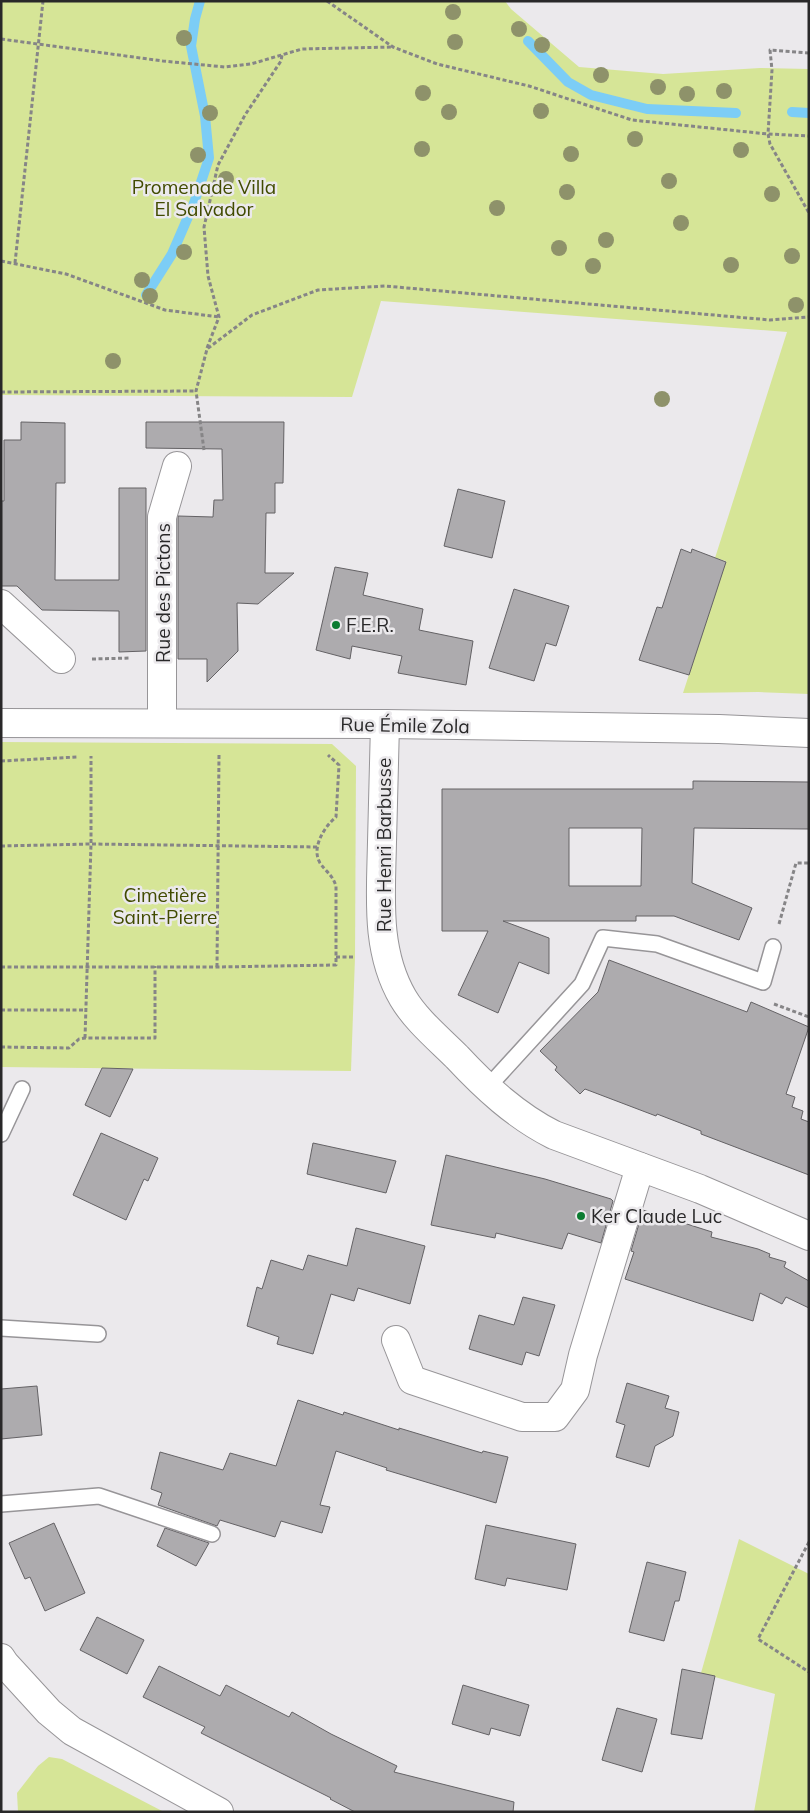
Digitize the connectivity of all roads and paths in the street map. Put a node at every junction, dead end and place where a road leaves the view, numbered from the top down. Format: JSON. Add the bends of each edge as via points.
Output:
{"nodes":[{"id":1,"x":42,"y":1,"type":"edge"},
{"id":2,"x":327,"y":1,"type":"edge"},
{"id":3,"x":1,"y":39,"type":"edge"},
{"id":4,"x":38,"y":44,"type":"junction"},
{"id":5,"x":393,"y":47,"type":"junction"},
{"id":6,"x":809,"y":53,"type":"edge"},
{"id":7,"x":282,"y":55,"type":"junction"},
{"id":8,"x":768,"y":134,"type":"junction"},
{"id":9,"x":809,"y":136,"type":"edge"},
{"id":10,"x":809,"y":213,"type":"edge"},
{"id":11,"x":1,"y":261,"type":"edge"},
{"id":12,"x":15,"y":263,"type":"junction"},
{"id":13,"x":219,"y":317,"type":"junction"},
{"id":14,"x":809,"y":318,"type":"edge"},
{"id":15,"x":207,"y":349,"type":"junction"},
{"id":16,"x":196,"y":391,"type":"junction"},
{"id":17,"x":1,"y":392,"type":"edge"},
{"id":18,"x":178,"y":466,"type":"joint"},
{"id":19,"x":1,"y":604,"type":"edge"},
{"id":20,"x":162,"y":658,"type":"junction"},
{"id":21,"x":61,"y":659,"type":"joint"},
{"id":22,"x":1,"y":722,"type":"edge"},
{"id":23,"x":162,"y":722,"type":"junction"},
{"id":24,"x":385,"y":724,"type":"junction"},
{"id":25,"x":809,"y":733,"type":"edge"},
{"id":26,"x":219,"y":755,"type":"dead end"},
{"id":27,"x":91,"y":756,"type":"dead end"},
{"id":28,"x":339,"y":765,"type":"dead end"},
{"id":29,"x":91,"y":844,"type":"junction"},
{"id":30,"x":1,"y":846,"type":"edge"},
{"id":31,"x":218,"y":846,"type":"junction"},
{"id":32,"x":318,"y":847,"type":"junction"},
{"id":33,"x":809,"y":862,"type":"edge"},
{"id":34,"x":773,"y":947,"type":"joint"},
{"id":35,"x":88,"y":966,"type":"junction"},
{"id":36,"x":155,"y":966,"type":"junction"},
{"id":37,"x":1,"y":967,"type":"edge"},
{"id":38,"x":217,"y":967,"type":"junction"},
{"id":39,"x":763,"y":982,"type":"junction"},
{"id":40,"x":1,"y":1010,"type":"edge"},
{"id":41,"x":85,"y":1010,"type":"junction"},
{"id":42,"x":809,"y":1017,"type":"edge"},
{"id":43,"x":85,"y":1038,"type":"junction"},
{"id":44,"x":1,"y":1047,"type":"edge"},
{"id":45,"x":486,"y":1088,"type":"junction"},
{"id":46,"x":22,"y":1089,"type":"dead end"},
{"id":47,"x":1,"y":1134,"type":"edge"},
{"id":48,"x":640,"y":1167,"type":"junction"},
{"id":49,"x":807,"y":1231,"type":"edge"},
{"id":50,"x":1,"y":1328,"type":"edge"},
{"id":51,"x":98,"y":1334,"type":"dead end"},
{"id":52,"x":396,"y":1340,"type":"dead end"},
{"id":53,"x":1,"y":1504,"type":"edge"},
{"id":54,"x":212,"y":1534,"type":"dead end"},
{"id":55,"x":809,"y":1542,"type":"edge"},
{"id":56,"x":1,"y":1658,"type":"edge"},
{"id":57,"x":809,"y":1672,"type":"edge"},
{"id":58,"x":219,"y":1812,"type":"edge"}],
"edges":[{"from":1,"to":4,"type":"path"},
{"from":2,"to":5,"type":"path"},
{"from":3,"to":4,"type":"path"},
{"from":4,"to":7,"type":"path","via":[[225,67]]},
{"from":4,"to":12,"type":"path"},
{"from":5,"to":7,"type":"path","via":[[302,49]]},
{"from":5,"to":8,"type":"path","via":[[437,64],[529,86],[632,120]]},
{"from":6,"to":8,"type":"path","via":[[770,50]]},
{"from":7,"to":13,"type":"path","via":[[218,165],[204,227],[208,276]]},
{"from":8,"to":9,"type":"path"},
{"from":8,"to":10,"type":"path","via":[[770,144]]},
{"from":11,"to":12,"type":"path"},
{"from":12,"to":13,"type":"path","via":[[66,274],[165,310]]},
{"from":13,"to":15,"type":"path"},
{"from":14,"to":15,"type":"path","via":[[770,320],[385,286],[318,290],[252,315]]},
{"from":15,"to":16,"type":"path"},
{"from":16,"to":17,"type":"path"},
{"from":16,"to":18,"type":"path","via":[[204,450]]},
{"from":18,"to":20,"type":"street","name":"Rue des Pictons","via":[[162,516]]},
{"from":19,"to":21,"type":"street"},
{"from":20,"to":21,"type":"path"},
{"from":20,"to":23,"type":"street","name":"Rue des Pictons"},
{"from":22,"to":23,"type":"street","name":"Rue Émile Zola"},
{"from":23,"to":24,"type":"street","name":"Rue Émile Zola"},
{"from":24,"to":25,"type":"street","name":"Rue Émile Zola"},
{"from":24,"to":45,"type":"street","name":"Rue Henri Barbusse","via":[[381,896],[386,958],[404,998],[417,1017]]},
{"from":26,"to":31,"type":"path"},
{"from":27,"to":29,"type":"path"},
{"from":28,"to":32,"type":"path","via":[[336,817],[323,832]]},
{"from":29,"to":30,"type":"path"},
{"from":29,"to":31,"type":"path"},
{"from":29,"to":35,"type":"path"},
{"from":31,"to":32,"type":"path"},
{"from":31,"to":38,"type":"path"},
{"from":32,"to":38,"type":"path","via":[[318,858],[336,886],[336,965]]},
{"from":33,"to":34,"type":"path","via":[[796,863]]},
{"from":34,"to":39,"type":"lane"},
{"from":35,"to":36,"type":"path"},
{"from":35,"to":37,"type":"path"},
{"from":35,"to":41,"type":"path"},
{"from":36,"to":38,"type":"path"},
{"from":36,"to":43,"type":"path","via":[[155,1038]]},
{"from":39,"to":42,"type":"path","via":[[765,1000]]},
{"from":39,"to":45,"type":"lane","via":[[657,944],[603,938],[582,984]]},
{"from":40,"to":41,"type":"path"},
{"from":41,"to":43,"type":"path"},
{"from":43,"to":44,"type":"path","via":[[70,1048]]},
{"from":45,"to":48,"type":"street","name":"Rue Henri Barbusse","via":[[536,1126]]},
{"from":46,"to":47,"type":"lane"},
{"from":48,"to":49,"type":"street","name":"Rue Henri Barbusse"},
{"from":48,"to":52,"type":"street","via":[[575,1390],[555,1417],[522,1417],[412,1380]]},
{"from":50,"to":51,"type":"lane"},
{"from":53,"to":54,"type":"lane","via":[[99,1496]]},
{"from":55,"to":57,"type":"path","via":[[758,1639]]},
{"from":56,"to":58,"type":"street","via":[[49,1712],[72,1731]]}]}
